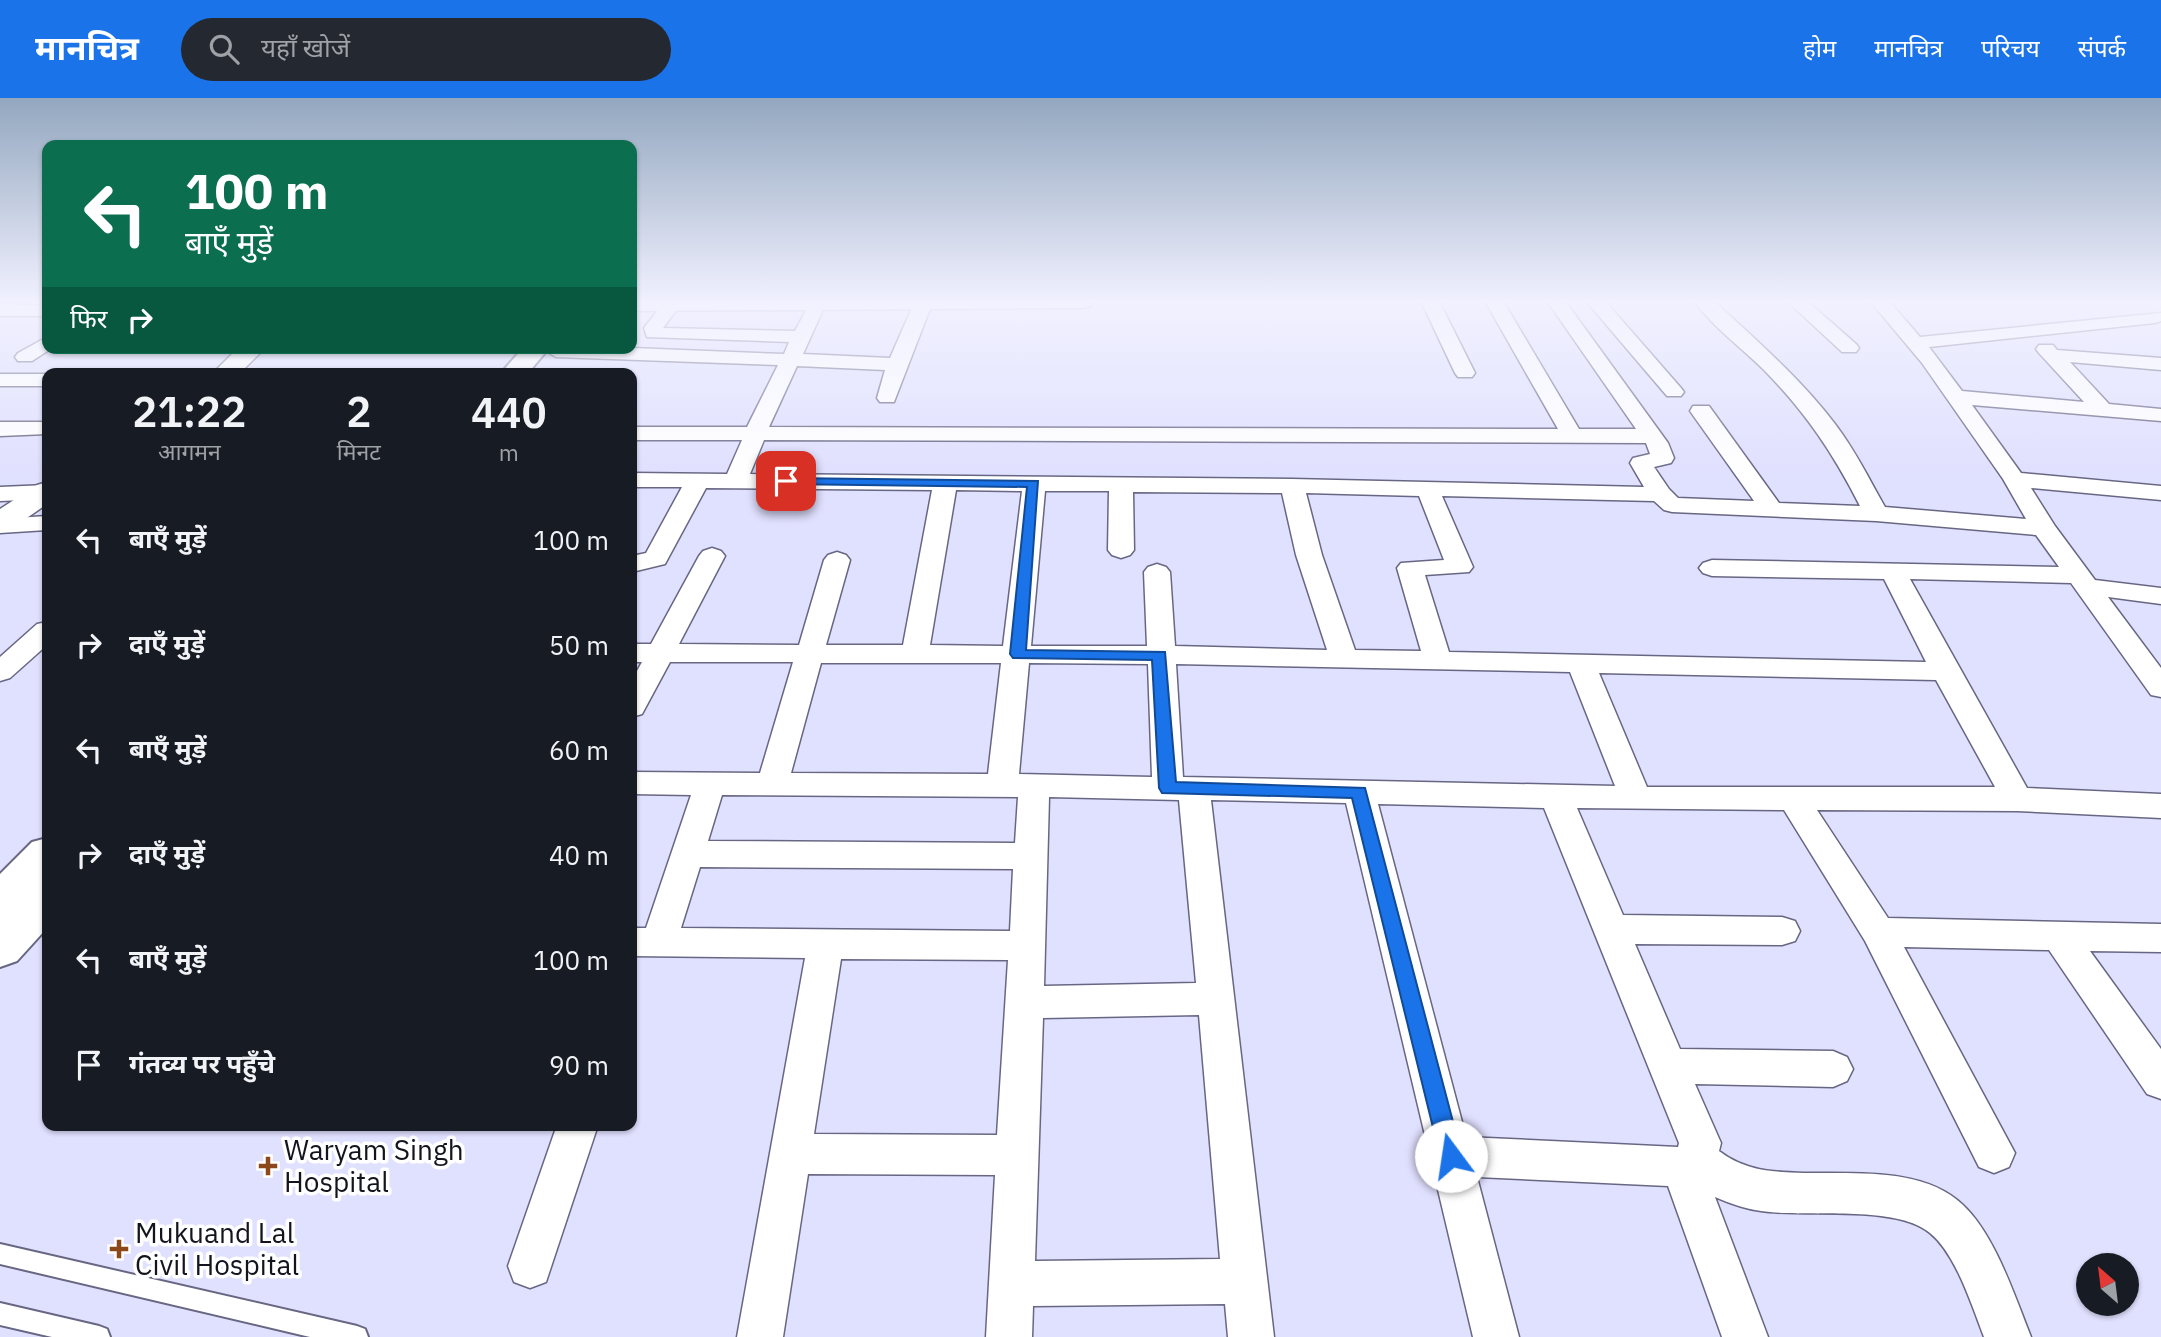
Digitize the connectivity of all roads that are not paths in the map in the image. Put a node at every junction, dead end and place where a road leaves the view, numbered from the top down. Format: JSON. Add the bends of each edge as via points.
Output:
{"nodes":[{"id":1,"x":764,"y":359,"type":"edge"},
{"id":2,"x":900,"y":359,"type":"edge"},
{"id":3,"x":1458,"y":359,"type":"edge"},
{"id":4,"x":1528,"y":359,"type":"edge"},
{"id":5,"x":1597,"y":359,"type":"edge"},
{"id":6,"x":1645,"y":359,"type":"edge"},
{"id":7,"x":1762,"y":359,"type":"edge"},
{"id":8,"x":1928,"y":359,"type":"edge"},
{"id":9,"x":2056,"y":359,"type":"edge"},
{"id":10,"x":2098,"y":359,"type":"edge"},
{"id":11,"x":790,"y":360,"type":"junction"},
{"id":12,"x":897,"y":364,"type":"junction"},
{"id":13,"x":2161,"y":364,"type":"edge"},
{"id":14,"x":1465,"y":373,"type":"dead end"},
{"id":15,"x":0,"y":380,"type":"edge"},
{"id":16,"x":42,"y":380,"type":"edge"},
{"id":17,"x":1674,"y":392,"type":"dead end"},
{"id":18,"x":1956,"y":397,"type":"junction"},
{"id":19,"x":887,"y":398,"type":"dead end"},
{"id":20,"x":2104,"y":410,"type":"junction"},
{"id":21,"x":1702,"y":411,"type":"dead end"},
{"id":22,"x":2161,"y":415,"type":"edge"},
{"id":23,"x":42,"y":428,"type":"edge"},
{"id":24,"x":0,"y":429,"type":"edge"},
{"id":25,"x":637,"y":433,"type":"edge"},
{"id":26,"x":755,"y":434,"type":"junction"},
{"id":27,"x":1652,"y":436,"type":"junction"},
{"id":28,"x":1573,"y":437,"type":"junction"},
{"id":29,"x":637,"y":480,"type":"edge"},
{"id":30,"x":2014,"y":480,"type":"junction"},
{"id":31,"x":698,"y":481,"type":"junction"},
{"id":32,"x":736,"y":481,"type":"junction"},
{"id":33,"x":945,"y":483,"type":"junction"},
{"id":34,"x":1034,"y":484,"type":"junction"},
{"id":35,"x":1121,"y":484,"type":"junction"},
{"id":36,"x":1292,"y":486,"type":"junction"},
{"id":37,"x":1428,"y":490,"type":"junction"},
{"id":38,"x":42,"y":492,"type":"edge"},
{"id":39,"x":2161,"y":493,"type":"edge"},
{"id":40,"x":0,"y":494,"type":"edge"},
{"id":41,"x":1660,"y":494,"type":"junction"},
{"id":42,"x":42,"y":495,"type":"edge"},
{"id":43,"x":1771,"y":508,"type":"junction"},
{"id":44,"x":1876,"y":514,"type":"junction"},
{"id":45,"x":42,"y":523,"type":"edge"},
{"id":46,"x":0,"y":524,"type":"edge"},
{"id":47,"x":2044,"y":528,"type":"junction"},
{"id":48,"x":1121,"y":550,"type":"dead end"},
{"id":49,"x":712,"y":556,"type":"dead end"},
{"id":50,"x":837,"y":560,"type":"dead end"},
{"id":51,"x":637,"y":563,"type":"edge"},
{"id":52,"x":1712,"y":568,"type":"dead end"},
{"id":53,"x":1893,"y":571,"type":"junction"},
{"id":54,"x":1157,"y":572,"type":"dead end"},
{"id":55,"x":2085,"y":581,"type":"junction"},
{"id":56,"x":2161,"y":596,"type":"edge"},
{"id":57,"x":42,"y":634,"type":"edge"},
{"id":58,"x":645,"y":653,"type":"edge"},
{"id":59,"x":810,"y":653,"type":"junction"},
{"id":60,"x":915,"y":654,"type":"junction"},
{"id":61,"x":1018,"y":654,"type":"junction"},
{"id":62,"x":1160,"y":655,"type":"junction"},
{"id":63,"x":1344,"y":659,"type":"junction"},
{"id":64,"x":1438,"y":661,"type":"junction"},
{"id":65,"x":1581,"y":665,"type":"junction"},
{"id":66,"x":1945,"y":671,"type":"junction"},
{"id":67,"x":0,"y":672,"type":"edge"},
{"id":68,"x":637,"y":686,"type":"edge"},
{"id":69,"x":2161,"y":688,"type":"edge"},
{"id":70,"x":637,"y":783,"type":"edge"},
{"id":71,"x":710,"y":784,"type":"junction"},
{"id":72,"x":772,"y":784,"type":"junction"},
{"id":73,"x":1018,"y":786,"type":"junction"},
{"id":74,"x":1181,"y":789,"type":"junction"},
{"id":75,"x":1359,"y":792,"type":"junction"},
{"id":76,"x":1556,"y":797,"type":"junction"},
{"id":77,"x":1636,"y":798,"type":"junction"},
{"id":78,"x":1793,"y":798,"type":"junction"},
{"id":79,"x":2017,"y":799,"type":"junction"},
{"id":80,"x":2161,"y":806,"type":"edge"},
{"id":81,"x":687,"y":854,"type":"junction"},
{"id":82,"x":1031,"y":856,"type":"junction"},
{"id":83,"x":23,"y":884,"type":"edge"},
{"id":84,"x":1612,"y":929,"type":"junction"},
{"id":85,"x":1782,"y":931,"type":"dead end"},
{"id":86,"x":1878,"y":932,"type":"junction"},
{"id":87,"x":2059,"y":936,"type":"junction"},
{"id":88,"x":2161,"y":938,"type":"edge"},
{"id":89,"x":825,"y":946,"type":"junction"},
{"id":90,"x":1027,"y":946,"type":"junction"},
{"id":91,"x":0,"y":948,"type":"edge"},
{"id":92,"x":641,"y":948,"type":"edge"},
{"id":93,"x":1216,"y":999,"type":"junction"},
{"id":94,"x":1025,"y":1002,"type":"junction"},
{"id":95,"x":1671,"y":1066,"type":"junction"},
{"id":96,"x":1833,"y":1069,"type":"dead end"},
{"id":97,"x":2161,"y":1081,"type":"edge"},
{"id":98,"x":576,"y":1131,"type":"edge"},
{"id":99,"x":1994,"y":1153,"type":"dead end"},
{"id":100,"x":790,"y":1154,"type":"junction"},
{"id":101,"x":1019,"y":1155,"type":"junction"},
{"id":102,"x":1451,"y":1156,"type":"junction"},
{"id":103,"x":1689,"y":1163,"type":"junction"},
{"id":104,"x":0,"y":1254,"type":"edge"},
{"id":105,"x":530,"y":1266,"type":"dead end"},
{"id":106,"x":1245,"y":1281,"type":"junction"},
{"id":107,"x":1014,"y":1284,"type":"junction"},
{"id":108,"x":0,"y":1314,"type":"edge"},
{"id":109,"x":99,"y":1337,"type":"edge"},
{"id":110,"x":357,"y":1337,"type":"edge"},
{"id":111,"x":760,"y":1337,"type":"edge"},
{"id":112,"x":1009,"y":1337,"type":"edge"},
{"id":113,"x":1251,"y":1337,"type":"edge"},
{"id":114,"x":1496,"y":1337,"type":"edge"},
{"id":115,"x":1745,"y":1337,"type":"edge"},
{"id":116,"x":2008,"y":1337,"type":"edge"}],
"edges":[{"from":1,"to":11,"type":"street"},
{"from":2,"to":12,"type":"street"},
{"from":3,"to":14,"type":"street"},
{"from":4,"to":28,"type":"street"},
{"from":5,"to":27,"type":"street"},
{"from":6,"to":17,"type":"street"},
{"from":7,"to":44,"type":"street","via":[[1828,430]]},
{"from":8,"to":18,"type":"street"},
{"from":9,"to":20,"type":"street"},
{"from":10,"to":13,"type":"street"},
{"from":11,"to":12,"type":"street"},
{"from":11,"to":26,"type":"street"},
{"from":12,"to":19,"type":"street"},
{"from":15,"to":16,"type":"street"},
{"from":18,"to":20,"type":"street"},
{"from":18,"to":30,"type":"street"},
{"from":20,"to":22,"type":"street"},
{"from":21,"to":43,"type":"street"},
{"from":23,"to":24,"type":"street"},
{"from":25,"to":26,"type":"street"},
{"from":26,"to":28,"type":"street"},
{"from":26,"to":32,"type":"street"},
{"from":27,"to":28,"type":"street"},
{"from":27,"to":41,"type":"street","via":[[1663,458],[1641,463]]},
{"from":29,"to":31,"type":"street"},
{"from":30,"to":39,"type":"street"},
{"from":30,"to":47,"type":"street"},
{"from":31,"to":32,"type":"street"},
{"from":31,"to":51,"type":"street","via":[[656,559]]},
{"from":32,"to":33,"type":"street"},
{"from":33,"to":34,"type":"street"},
{"from":33,"to":60,"type":"street"},
{"from":34,"to":35,"type":"street"},
{"from":34,"to":61,"type":"street"},
{"from":35,"to":36,"type":"street"},
{"from":35,"to":48,"type":"street"},
{"from":36,"to":37,"type":"street"},
{"from":36,"to":63,"type":"street","via":[[1309,555]]},
{"from":37,"to":41,"type":"street"},
{"from":37,"to":64,"type":"street","via":[[1460,567],[1410,568]]},
{"from":38,"to":40,"type":"street"},
{"from":41,"to":43,"type":"street","via":[[1678,507]]},
{"from":42,"to":46,"type":"street"},
{"from":43,"to":44,"type":"street"},
{"from":44,"to":47,"type":"street"},
{"from":45,"to":46,"type":"street"},
{"from":47,"to":55,"type":"street"},
{"from":49,"to":58,"type":"street"},
{"from":50,"to":59,"type":"street"},
{"from":52,"to":53,"type":"street"},
{"from":53,"to":55,"type":"street"},
{"from":53,"to":66,"type":"street"},
{"from":54,"to":62,"type":"street"},
{"from":55,"to":56,"type":"street"},
{"from":55,"to":69,"type":"street"},
{"from":57,"to":67,"type":"street"},
{"from":58,"to":59,"type":"street"},
{"from":58,"to":68,"type":"street"},
{"from":59,"to":60,"type":"street"},
{"from":59,"to":72,"type":"street"},
{"from":60,"to":61,"type":"street"},
{"from":61,"to":62,"type":"street"},
{"from":61,"to":73,"type":"street"},
{"from":62,"to":63,"type":"street"},
{"from":62,"to":74,"type":"street"},
{"from":63,"to":64,"type":"street"},
{"from":64,"to":65,"type":"street"},
{"from":65,"to":66,"type":"street"},
{"from":65,"to":77,"type":"street"},
{"from":66,"to":79,"type":"street"},
{"from":70,"to":71,"type":"street"},
{"from":71,"to":72,"type":"street"},
{"from":71,"to":81,"type":"street"},
{"from":72,"to":73,"type":"street"},
{"from":73,"to":74,"type":"street"},
{"from":73,"to":82,"type":"street"},
{"from":74,"to":75,"type":"street"},
{"from":74,"to":93,"type":"street"},
{"from":75,"to":76,"type":"street"},
{"from":75,"to":102,"type":"street"},
{"from":76,"to":77,"type":"street"},
{"from":76,"to":84,"type":"street"},
{"from":77,"to":78,"type":"street"},
{"from":78,"to":79,"type":"street"},
{"from":78,"to":86,"type":"street"},
{"from":79,"to":80,"type":"street"},
{"from":81,"to":82,"type":"street"},
{"from":81,"to":92,"type":"street"},
{"from":82,"to":90,"type":"street"},
{"from":83,"to":91,"type":"main road"},
{"from":84,"to":85,"type":"street"},
{"from":84,"to":95,"type":"street"},
{"from":86,"to":87,"type":"street"},
{"from":86,"to":99,"type":"street"},
{"from":87,"to":88,"type":"street"},
{"from":87,"to":97,"type":"street"},
{"from":89,"to":90,"type":"street"},
{"from":89,"to":92,"type":"street"},
{"from":89,"to":100,"type":"street"},
{"from":90,"to":94,"type":"street"},
{"from":93,"to":94,"type":"street"},
{"from":93,"to":106,"type":"street"},
{"from":94,"to":101,"type":"street"},
{"from":95,"to":96,"type":"street"},
{"from":95,"to":103,"type":"street","via":[[1700,1143]]},
{"from":98,"to":105,"type":"street"},
{"from":100,"to":101,"type":"street"},
{"from":100,"to":111,"type":"street"},
{"from":101,"to":107,"type":"street"},
{"from":102,"to":103,"type":"street"},
{"from":102,"to":114,"type":"street"},
{"from":103,"to":115,"type":"street"},
{"from":103,"to":116,"type":"street","via":[[1737,1186],[1904,1199],[1928,1206],[1960,1235]]},
{"from":104,"to":110,"type":"lane"},
{"from":106,"to":107,"type":"street"},
{"from":106,"to":113,"type":"street"},
{"from":107,"to":112,"type":"street"},
{"from":108,"to":109,"type":"lane"}]}
